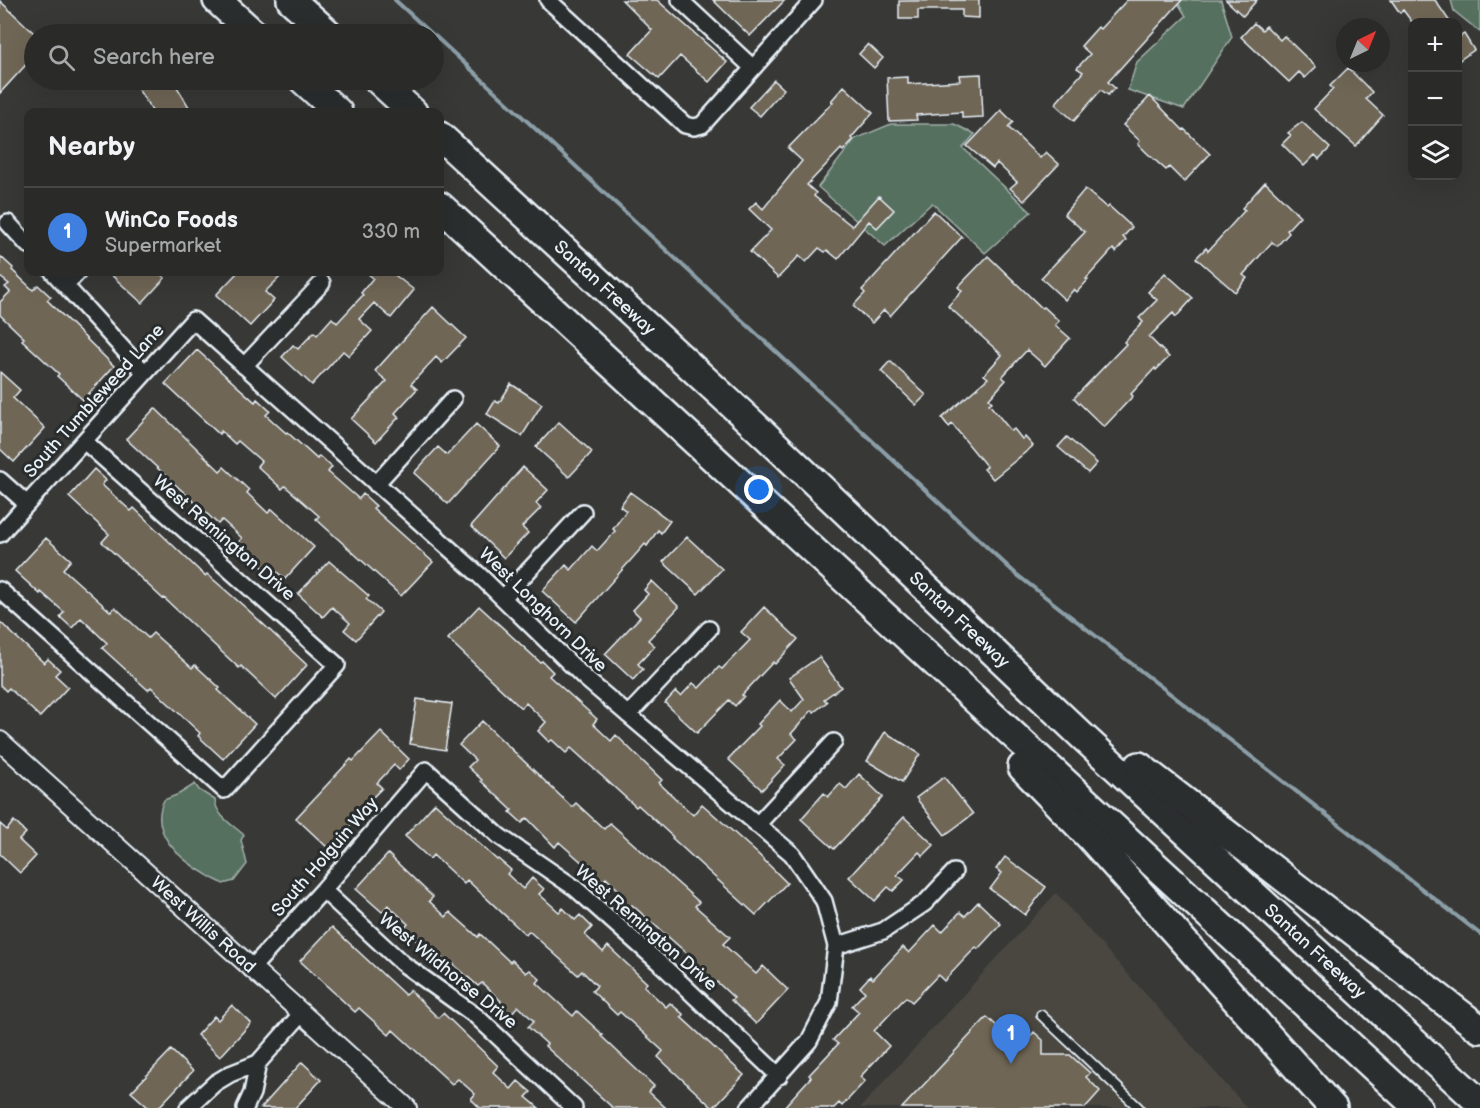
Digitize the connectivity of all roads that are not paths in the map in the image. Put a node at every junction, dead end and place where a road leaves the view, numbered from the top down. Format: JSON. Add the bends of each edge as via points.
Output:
{"nodes":[{"id":1,"x":215,"y":0,"type":"edge"},
{"id":2,"x":291,"y":0,"type":"edge"},
{"id":3,"x":296,"y":0,"type":"edge"},
{"id":4,"x":548,"y":0,"type":"edge"},
{"id":5,"x":680,"y":0,"type":"edge"},
{"id":6,"x":814,"y":0,"type":"edge"},
{"id":7,"x":242,"y":24,"type":"edge"},
{"id":8,"x":318,"y":24,"type":"edge"},
{"id":9,"x":319,"y":24,"type":"edge"},
{"id":10,"x":753,"y":68,"type":"junction"},
{"id":11,"x":314,"y":90,"type":"edge"},
{"id":12,"x":389,"y":90,"type":"edge"},
{"id":13,"x":334,"y":108,"type":"edge"},
{"id":14,"x":410,"y":108,"type":"edge"},
{"id":15,"x":444,"y":140,"type":"edge"},
{"id":16,"x":444,"y":210,"type":"edge"},
{"id":17,"x":8,"y":223,"type":"dead end"},
{"id":18,"x":24,"y":241,"type":"edge"},
{"id":19,"x":57,"y":276,"type":"edge"},
{"id":20,"x":74,"y":276,"type":"edge"},
{"id":21,"x":322,"y":283,"type":"dead end"},
{"id":22,"x":66,"y":285,"type":"junction"},
{"id":23,"x":193,"y":320,"type":"joint"},
{"id":24,"x":244,"y":366,"type":"junction"},
{"id":25,"x":145,"y":373,"type":"junction"},
{"id":26,"x":453,"y":399,"type":"dead end"},
{"id":27,"x":84,"y":441,"type":"junction"},
{"id":28,"x":0,"y":480,"type":"edge"},
{"id":29,"x":376,"y":484,"type":"junction"},
{"id":30,"x":27,"y":504,"type":"junction"},
{"id":31,"x":583,"y":512,"type":"dead end"},
{"id":32,"x":0,"y":534,"type":"edge"},
{"id":33,"x":0,"y":590,"type":"edge"},
{"id":34,"x":503,"y":598,"type":"junction"},
{"id":35,"x":897,"y":628,"type":"junction"},
{"id":36,"x":968,"y":628,"type":"junction"},
{"id":37,"x":709,"y":629,"type":"dead end"},
{"id":38,"x":628,"y":715,"type":"junction"},
{"id":39,"x":0,"y":741,"type":"edge"},
{"id":40,"x":834,"y":742,"type":"dead end"},
{"id":41,"x":426,"y":770,"type":"joint"},
{"id":42,"x":757,"y":825,"type":"junction"},
{"id":43,"x":954,"y":872,"type":"dead end"},
{"id":44,"x":323,"y":890,"type":"junction"},
{"id":45,"x":836,"y":946,"type":"junction"},
{"id":46,"x":251,"y":969,"type":"junction"},
{"id":47,"x":302,"y":1014,"type":"junction"},
{"id":48,"x":1041,"y":1015,"type":"dead end"},
{"id":49,"x":1480,"y":1029,"type":"edge"},
{"id":50,"x":258,"y":1063,"type":"junction"},
{"id":51,"x":778,"y":1076,"type":"junction"},
{"id":52,"x":1480,"y":1103,"type":"edge"},
{"id":53,"x":188,"y":1108,"type":"edge"},
{"id":54,"x":245,"y":1108,"type":"edge"},
{"id":55,"x":407,"y":1108,"type":"edge"},
{"id":56,"x":574,"y":1108,"type":"edge"},
{"id":57,"x":749,"y":1108,"type":"edge"},
{"id":58,"x":1138,"y":1108,"type":"edge"},
{"id":59,"x":1334,"y":1108,"type":"edge"},
{"id":60,"x":1418,"y":1108,"type":"edge"}],
"edges":[{"from":1,"to":7,"type":"highway"},
{"from":2,"to":8,"type":"highway"},
{"from":3,"to":9,"type":"highway"},
{"from":4,"to":10,"type":"street","via":[[685,125],[702,125]]},
{"from":5,"to":10,"type":"street"},
{"from":6,"to":10,"type":"street"},
{"from":11,"to":13,"type":"highway"},
{"from":12,"to":14,"type":"highway"},
{"from":15,"to":36,"type":"highway","name":"Santan Freeway"},
{"from":16,"to":35,"type":"highway"},
{"from":17,"to":18,"type":"street"},
{"from":19,"to":22,"type":"street"},
{"from":20,"to":22,"type":"street"},
{"from":21,"to":24,"type":"street"},
{"from":22,"to":25,"type":"street"},
{"from":23,"to":24,"type":"street","name":"West Longhorn Drive"},
{"from":23,"to":25,"type":"street","name":"South Tumbleweed Lane"},
{"from":24,"to":29,"type":"street","name":"West Longhorn Drive"},
{"from":25,"to":27,"type":"street","name":"South Tumbleweed Lane"},
{"from":26,"to":29,"type":"street"},
{"from":27,"to":30,"type":"street","name":"South Tumbleweed Lane"},
{"from":27,"to":33,"type":"street","name":"West Remington Drive","via":[[337,665],[224,790]]},
{"from":28,"to":30,"type":"street"},
{"from":29,"to":34,"type":"street","name":"West Longhorn Drive"},
{"from":30,"to":32,"type":"street","name":"South Tumbleweed Lane"},
{"from":31,"to":34,"type":"street"},
{"from":34,"to":38,"type":"street","name":"West Longhorn Drive"},
{"from":35,"to":59,"type":"highway","via":[[947,690],[1089,836]]},
{"from":35,"to":60,"type":"highway"},
{"from":36,"to":49,"type":"highway","via":[[1163,786]]},
{"from":36,"to":52,"type":"highway","name":"Santan Freeway"},
{"from":37,"to":38,"type":"street"},
{"from":38,"to":42,"type":"street","name":"West Longhorn Drive"},
{"from":39,"to":46,"type":"street","name":"West Willis Road"},
{"from":40,"to":42,"type":"street"},
{"from":41,"to":44,"type":"street","name":"South Holguin Way"},
{"from":41,"to":51,"type":"street","name":"West Remington Drive","via":[[499,836],[574,888]]},
{"from":42,"to":45,"type":"street","name":"West Longhorn Drive","via":[[792,854],[824,901]]},
{"from":43,"to":45,"type":"street","via":[[925,903],[883,931]]},
{"from":44,"to":46,"type":"street","name":"South Holguin Way"},
{"from":44,"to":56,"type":"street","name":"West Wildhorse Drive","via":[[402,963],[476,1016]]},
{"from":45,"to":51,"type":"street","via":[[829,1002],[809,1041]]},
{"from":46,"to":47,"type":"street","name":"West Willis Road"},
{"from":47,"to":50,"type":"street"},
{"from":47,"to":55,"type":"street","name":"West Willis Road"},
{"from":48,"to":58,"type":"lane"},
{"from":50,"to":53,"type":"street","via":[[215,1083]]},
{"from":50,"to":54,"type":"street"},
{"from":51,"to":57,"type":"street"}]}
